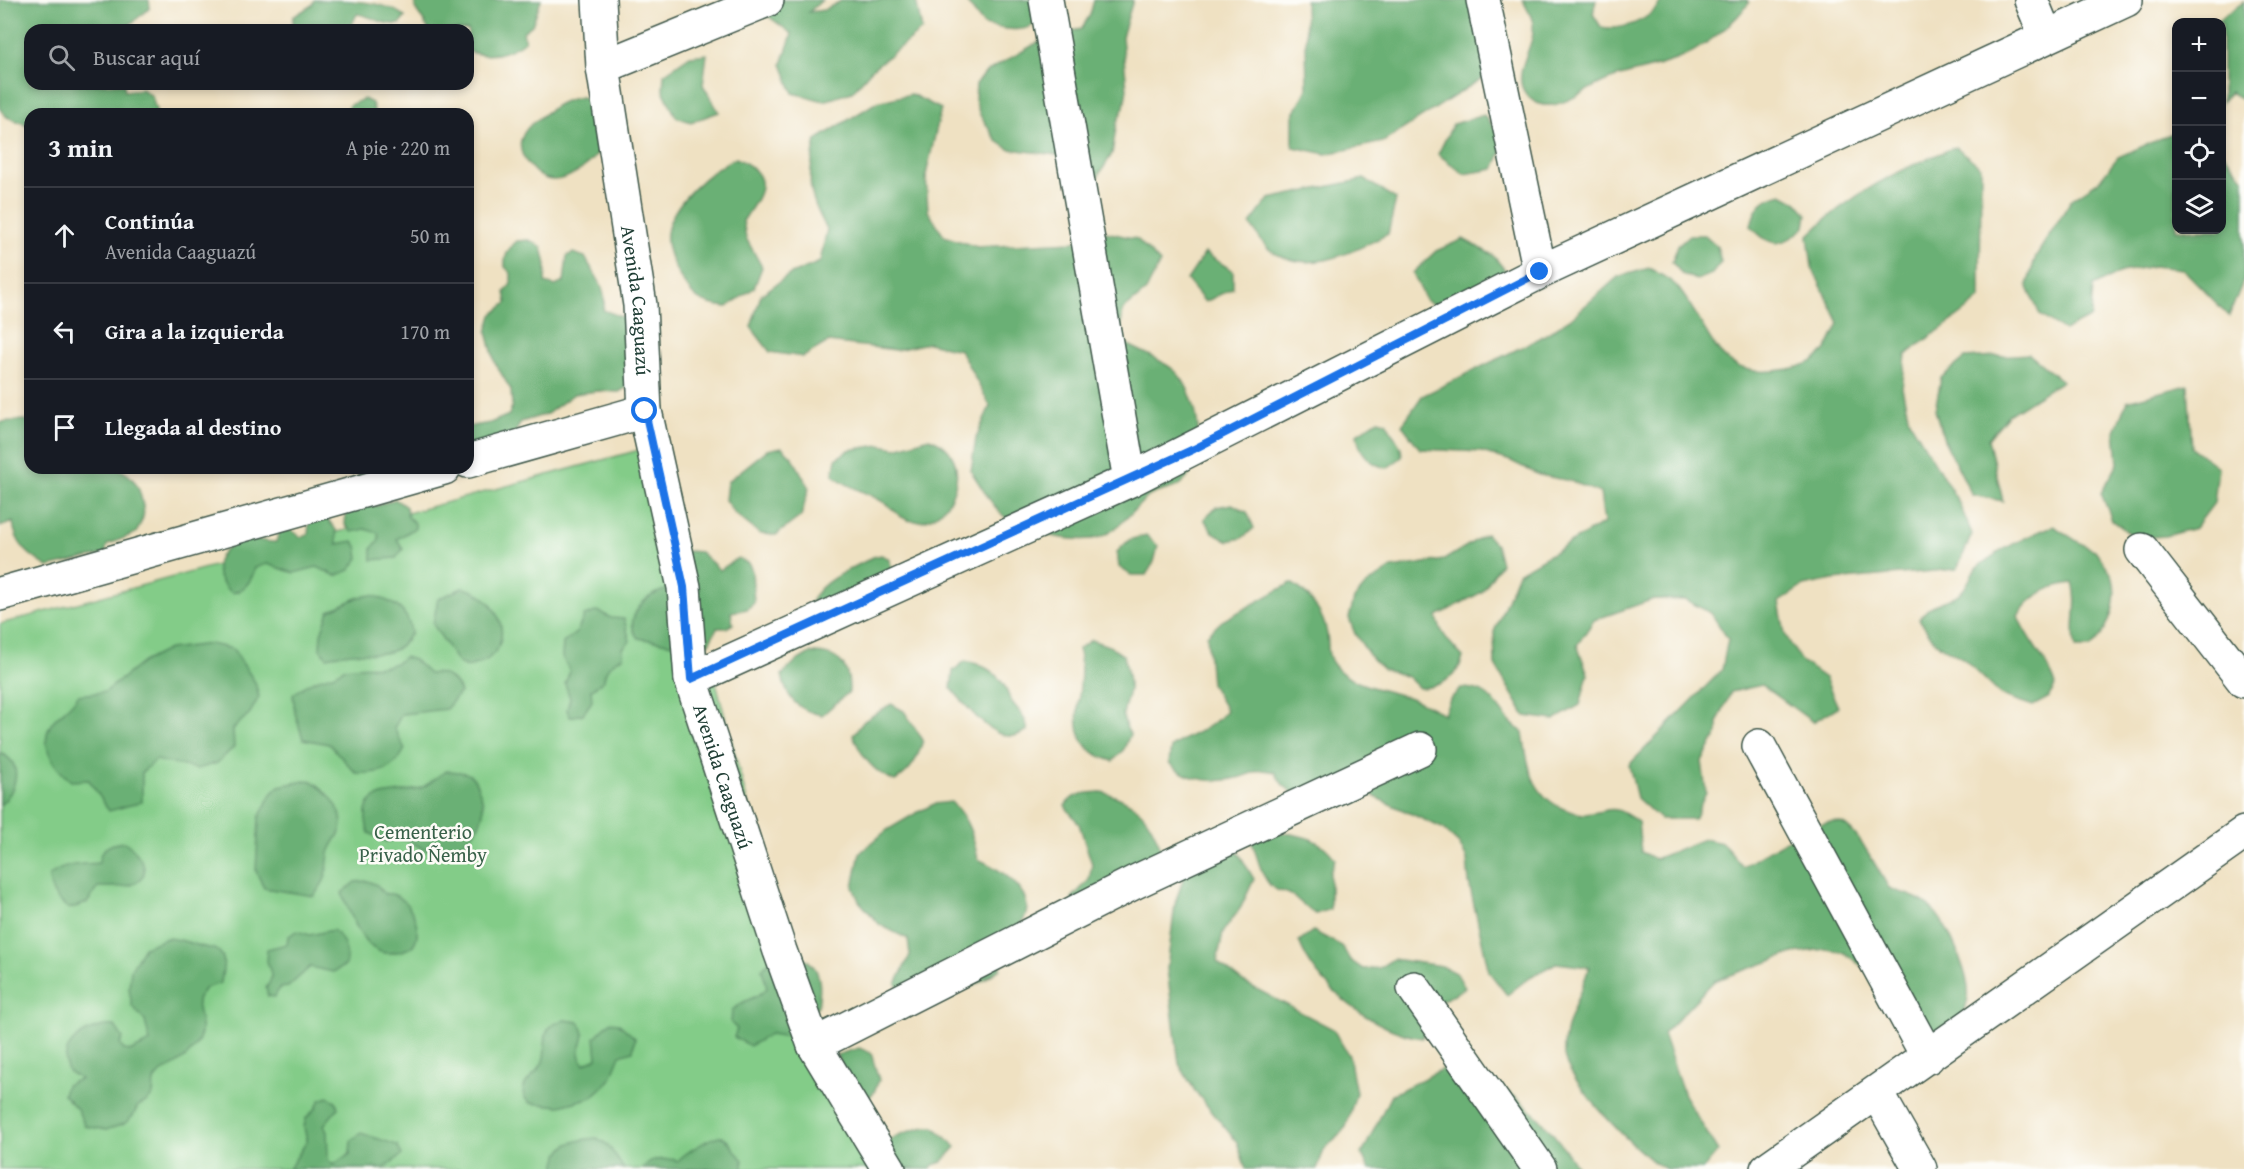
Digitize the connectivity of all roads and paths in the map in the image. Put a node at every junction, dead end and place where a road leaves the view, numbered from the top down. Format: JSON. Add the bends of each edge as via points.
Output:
{"nodes":[{"id":1,"x":599,"y":0,"type":"edge"},
{"id":2,"x":767,"y":0,"type":"edge"},
{"id":3,"x":1046,"y":0,"type":"edge"},
{"id":4,"x":1483,"y":0,"type":"edge"},
{"id":5,"x":2031,"y":0,"type":"edge"},
{"id":6,"x":2126,"y":0,"type":"edge"},
{"id":7,"x":2046,"y":36,"type":"junction"},
{"id":8,"x":603,"y":67,"type":"junction"},
{"id":9,"x":1540,"y":272,"type":"junction"},
{"id":10,"x":645,"y":411,"type":"junction"},
{"id":11,"x":474,"y":459,"type":"edge"},
{"id":12,"x":423,"y":474,"type":"edge"},
{"id":13,"x":1130,"y":480,"type":"junction"},
{"id":14,"x":2142,"y":550,"type":"dead end"},
{"id":15,"x":0,"y":594,"type":"edge"},
{"id":16,"x":691,"y":679,"type":"junction"},
{"id":17,"x":2244,"y":681,"type":"edge"},
{"id":18,"x":1759,"y":746,"type":"dead end"},
{"id":19,"x":1420,"y":749,"type":"dead end"},
{"id":20,"x":2240,"y":846,"type":"edge"},
{"id":21,"x":1414,"y":988,"type":"dead end"},
{"id":22,"x":814,"y":1045,"type":"junction"},
{"id":23,"x":1928,"y":1057,"type":"junction"},
{"id":24,"x":1877,"y":1094,"type":"junction"},
{"id":25,"x":889,"y":1169,"type":"edge"},
{"id":26,"x":1540,"y":1169,"type":"edge"},
{"id":27,"x":1767,"y":1169,"type":"edge"},
{"id":28,"x":1920,"y":1169,"type":"edge"}],
"edges":[{"from":1,"to":8,"type":"street","name":"Avenida Caaguazú"},
{"from":2,"to":8,"type":"street"},
{"from":3,"to":13,"type":"street"},
{"from":4,"to":9,"type":"street"},
{"from":5,"to":7,"type":"street"},
{"from":6,"to":7,"type":"street"},
{"from":7,"to":9,"type":"street"},
{"from":8,"to":10,"type":"street","name":"Avenida Caaguazú","via":[[640,305]]},
{"from":9,"to":13,"type":"street"},
{"from":10,"to":11,"type":"street"},
{"from":10,"to":16,"type":"street","name":"Avenida Caaguazú","via":[[684,587]]},
{"from":12,"to":15,"type":"street"},
{"from":13,"to":16,"type":"street"},
{"from":14,"to":17,"type":"street"},
{"from":16,"to":22,"type":"street","name":"Avenida Caaguazú"},
{"from":18,"to":23,"type":"street"},
{"from":19,"to":22,"type":"street","via":[[1135,882]]},
{"from":20,"to":23,"type":"street"},
{"from":21,"to":26,"type":"street"},
{"from":22,"to":25,"type":"street","name":"Avenida Caaguazú"},
{"from":23,"to":24,"type":"street"},
{"from":24,"to":27,"type":"street"},
{"from":24,"to":28,"type":"street"}]}
